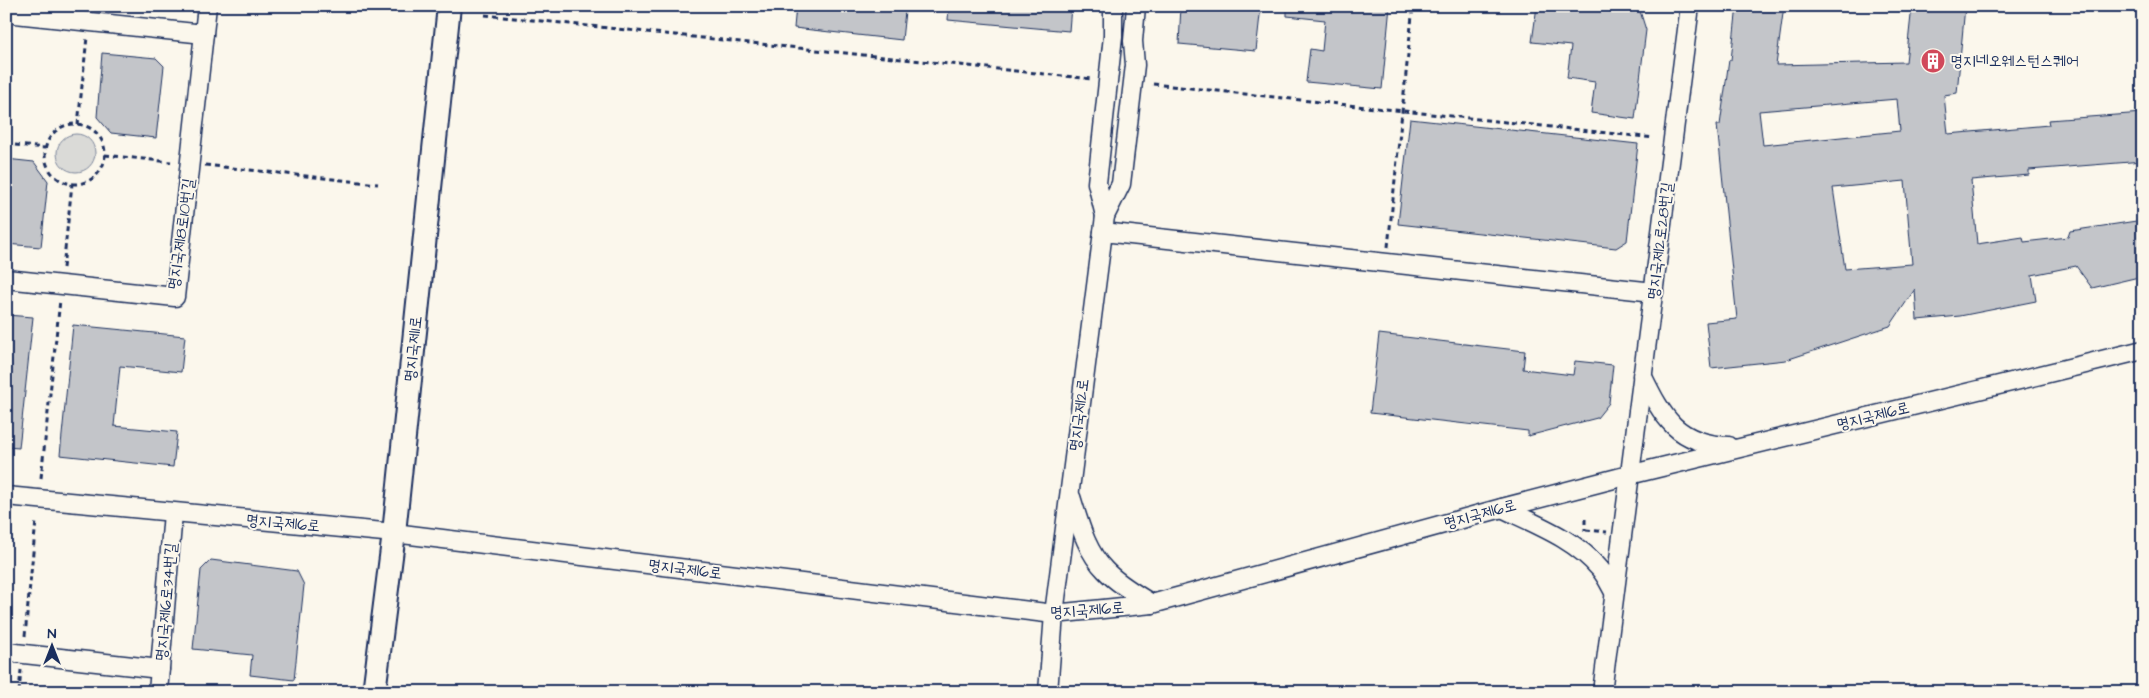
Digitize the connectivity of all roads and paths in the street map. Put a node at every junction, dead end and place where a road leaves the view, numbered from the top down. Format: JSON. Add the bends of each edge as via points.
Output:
{"nodes":[{"id":1,"x":207,"y":6,"type":"edge"},
{"id":2,"x":449,"y":6,"type":"edge"},
{"id":3,"x":1114,"y":6,"type":"edge"},
{"id":4,"x":1136,"y":6,"type":"edge"},
{"id":5,"x":1414,"y":6,"type":"edge"},
{"id":6,"x":1690,"y":6,"type":"edge"},
{"id":7,"x":6,"y":13,"type":"edge"},
{"id":8,"x":485,"y":14,"type":"dead end"},
{"id":9,"x":87,"y":34,"type":"dead end"},
{"id":10,"x":204,"y":34,"type":"junction"},
{"id":11,"x":1095,"y":79,"type":"dead end"},
{"id":12,"x":1153,"y":84,"type":"dead end"},
{"id":13,"x":1402,"y":111,"type":"junction"},
{"id":14,"x":78,"y":125,"type":"junction"},
{"id":15,"x":1654,"y":138,"type":"dead end"},
{"id":16,"x":6,"y":144,"type":"edge"},
{"id":17,"x":45,"y":148,"type":"junction"},
{"id":18,"x":105,"y":155,"type":"junction"},
{"id":19,"x":171,"y":162,"type":"dead end"},
{"id":20,"x":204,"y":165,"type":"dead end"},
{"id":21,"x":72,"y":184,"type":"junction"},
{"id":22,"x":378,"y":184,"type":"dead end"},
{"id":23,"x":1104,"y":224,"type":"junction"},
{"id":24,"x":1388,"y":248,"type":"dead end"},
{"id":25,"x":63,"y":270,"type":"dead end"},
{"id":26,"x":6,"y":279,"type":"edge"},
{"id":27,"x":1654,"y":292,"type":"junction"},
{"id":28,"x":60,"y":300,"type":"dead end"},
{"id":29,"x":2137,"y":355,"type":"edge"},
{"id":30,"x":1642,"y":375,"type":"junction"},
{"id":31,"x":1757,"y":444,"type":"junction"},
{"id":32,"x":1629,"y":475,"type":"junction"},
{"id":33,"x":41,"y":478,"type":"dead end"},
{"id":34,"x":1069,"y":493,"type":"junction"},
{"id":35,"x":6,"y":496,"type":"edge"},
{"id":36,"x":1502,"y":508,"type":"junction"},
{"id":37,"x":173,"y":513,"type":"junction"},
{"id":38,"x":1585,"y":519,"type":"dead end"},
{"id":39,"x":36,"y":521,"type":"dead end"},
{"id":40,"x":1586,"y":530,"type":"junction"},
{"id":41,"x":1607,"y":532,"type":"dead end"},
{"id":42,"x":394,"y":533,"type":"junction"},
{"id":43,"x":1585,"y":536,"type":"dead end"},
{"id":44,"x":1614,"y":592,"type":"junction"},
{"id":45,"x":1152,"y":604,"type":"junction"},
{"id":46,"x":1054,"y":614,"type":"junction"},
{"id":47,"x":24,"y":636,"type":"dead end"},
{"id":48,"x":6,"y":652,"type":"edge"},
{"id":49,"x":21,"y":669,"type":"dead end"},
{"id":50,"x":160,"y":669,"type":"junction"},
{"id":51,"x":19,"y":692,"type":"edge"},
{"id":52,"x":158,"y":692,"type":"edge"},
{"id":53,"x":374,"y":692,"type":"edge"},
{"id":54,"x":1048,"y":692,"type":"edge"},
{"id":55,"x":1602,"y":692,"type":"edge"}],
"edges":[{"from":1,"to":10,"type":"street","name":"명지국제8로10번길"},
{"from":2,"to":42,"type":"main road","name":"명지국제1로"},
{"from":3,"to":23,"type":"street","name":"명지국제2로","via":[[1097,183]]},
{"from":4,"to":23,"type":"street","name":"명지국제2로","via":[[1133,41],[1136,65],[1122,184]]},
{"from":5,"to":13,"type":"path"},
{"from":6,"to":27,"type":"street","name":"명지국제2로28번길"},
{"from":7,"to":10,"type":"street"},
{"from":8,"to":11,"type":"path"},
{"from":9,"to":14,"type":"path"},
{"from":10,"to":26,"type":"street","name":"명지국제8로10번길","via":[[175,297]]},
{"from":12,"to":13,"type":"path"},
{"from":13,"to":15,"type":"path"},
{"from":13,"to":24,"type":"path"},
{"from":14,"to":17,"type":"path","via":[[61,128],[48,140]]},
{"from":14,"to":18,"type":"path","via":[[87,127],[100,138]]},
{"from":16,"to":17,"type":"path"},
{"from":17,"to":21,"type":"path","via":[[48,168],[62,182]]},
{"from":18,"to":19,"type":"path"},
{"from":18,"to":21,"type":"path","via":[[98,173],[91,180]]},
{"from":20,"to":22,"type":"path"},
{"from":21,"to":25,"type":"path"},
{"from":23,"to":27,"type":"street"},
{"from":23,"to":34,"type":"street","name":"명지국제2로"},
{"from":27,"to":30,"type":"street","name":"명지국제2로28번길"},
{"from":28,"to":33,"type":"path"},
{"from":29,"to":31,"type":"street","name":"명지국제6로"},
{"from":30,"to":31,"type":"street","via":[[1658,408],[1684,435],[1715,445]]},
{"from":30,"to":32,"type":"street","name":"명지국제2로28번길"},
{"from":31,"to":32,"type":"street","name":"명지국제6로"},
{"from":32,"to":36,"type":"street","name":"명지국제6로"},
{"from":32,"to":44,"type":"street","name":"명지국제2로28번길"},
{"from":34,"to":45,"type":"street","via":[[1097,561],[1112,577]]},
{"from":34,"to":46,"type":"street","name":"명지국제2로"},
{"from":35,"to":37,"type":"street","name":"명지국제6로"},
{"from":36,"to":44,"type":"street","via":[[1580,549],[1602,570]]},
{"from":36,"to":45,"type":"street","name":"명지국제6로"},
{"from":37,"to":42,"type":"street","name":"명지국제6로"},
{"from":37,"to":50,"type":"street","name":"명지국제6로34번길"},
{"from":38,"to":40,"type":"path"},
{"from":39,"to":47,"type":"path"},
{"from":40,"to":41,"type":"path"},
{"from":40,"to":43,"type":"path"},
{"from":42,"to":46,"type":"street","name":"명지국제6로"},
{"from":42,"to":53,"type":"main road","name":"명지국제1로"},
{"from":44,"to":55,"type":"street","name":"명지국제2로28번길"},
{"from":45,"to":46,"type":"street","name":"명지국제6로"},
{"from":46,"to":54,"type":"street","name":"명지국제2로"},
{"from":48,"to":50,"type":"street"},
{"from":49,"to":51,"type":"path"},
{"from":50,"to":52,"type":"street","name":"명지국제6로34번길"}]}
